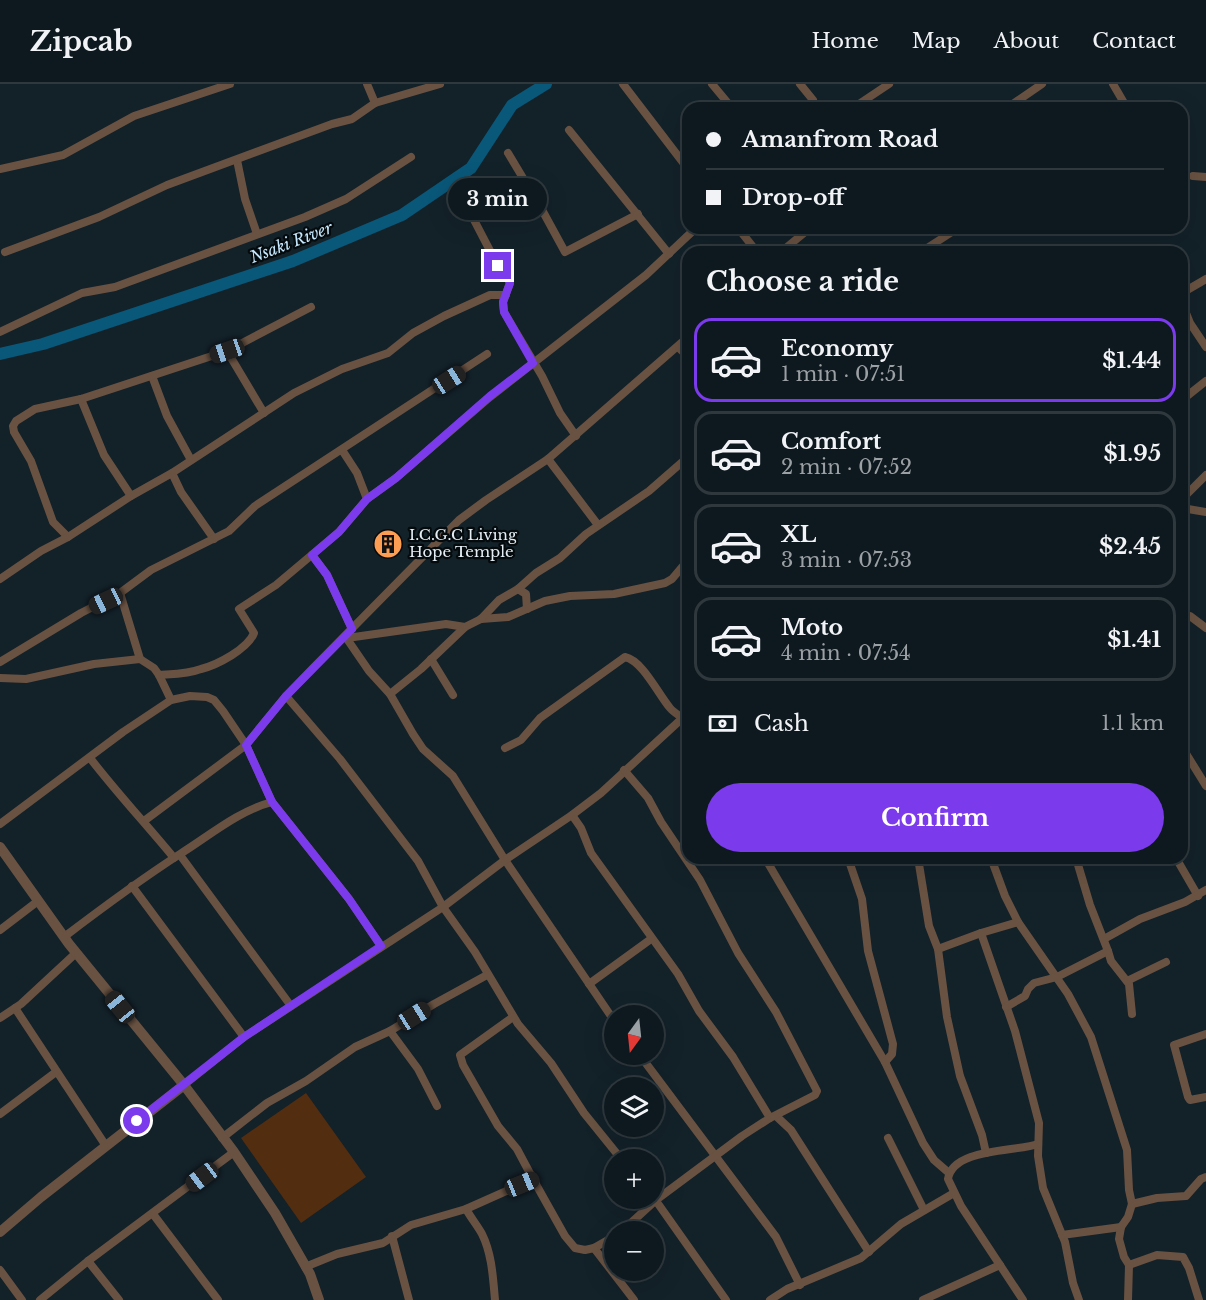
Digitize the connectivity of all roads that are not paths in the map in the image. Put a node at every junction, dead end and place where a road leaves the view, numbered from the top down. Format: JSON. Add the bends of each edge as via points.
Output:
{"nodes":[{"id":1,"x":230,"y":84,"type":"edge"},
{"id":2,"x":367,"y":84,"type":"edge"},
{"id":3,"x":440,"y":84,"type":"edge"},
{"id":4,"x":623,"y":84,"type":"edge"},
{"id":5,"x":712,"y":84,"type":"edge"},
{"id":6,"x":800,"y":84,"type":"edge"},
{"id":7,"x":889,"y":84,"type":"edge"},
{"id":8,"x":1113,"y":84,"type":"edge"},
{"id":9,"x":1036,"y":86,"type":"edge"},
{"id":10,"x":813,"y":100,"type":"dead end"},
{"id":11,"x":727,"y":102,"type":"edge"},
{"id":12,"x":862,"y":102,"type":"edge"},
{"id":13,"x":1015,"y":102,"type":"edge"},
{"id":14,"x":1124,"y":102,"type":"edge"},
{"id":15,"x":375,"y":103,"type":"junction"},
{"id":16,"x":569,"y":130,"type":"dead end"},
{"id":17,"x":508,"y":153,"type":"dead end"},
{"id":18,"x":411,"y":158,"type":"dead end"},
{"id":19,"x":237,"y":160,"type":"junction"},
{"id":20,"x":682,"y":161,"type":"edge"},
{"id":21,"x":0,"y":169,"type":"edge"},
{"id":22,"x":1193,"y":176,"type":"dead end"},
{"id":23,"x":1206,"y":177,"type":"edge"},
{"id":24,"x":638,"y":214,"type":"junction"},
{"id":25,"x":473,"y":218,"type":"dead end"},
{"id":26,"x":257,"y":234,"type":"junction"},
{"id":27,"x":690,"y":234,"type":"edge"},
{"id":28,"x":743,"y":234,"type":"edge"},
{"id":29,"x":803,"y":234,"type":"edge"},
{"id":30,"x":949,"y":234,"type":"edge"},
{"id":31,"x":752,"y":246,"type":"edge"},
{"id":32,"x":788,"y":246,"type":"edge"},
{"id":33,"x":930,"y":246,"type":"edge"},
{"id":34,"x":5,"y":252,"type":"dead end"},
{"id":35,"x":669,"y":254,"type":"junction"},
{"id":36,"x":1206,"y":279,"type":"edge"},
{"id":37,"x":1188,"y":290,"type":"edge"},
{"id":38,"x":506,"y":295,"type":"junction"},
{"id":39,"x":311,"y":307,"type":"dead end"},
{"id":40,"x":1188,"y":318,"type":"edge"},
{"id":41,"x":0,"y":332,"type":"edge"},
{"id":42,"x":682,"y":343,"type":"edge"},
{"id":43,"x":678,"y":347,"type":"junction"},
{"id":44,"x":1206,"y":347,"type":"edge"},
{"id":45,"x":227,"y":351,"type":"junction"},
{"id":46,"x":682,"y":351,"type":"edge"},
{"id":47,"x":487,"y":354,"type":"dead end"},
{"id":48,"x":533,"y":363,"type":"junction"},
{"id":49,"x":152,"y":376,"type":"junction"},
{"id":50,"x":1206,"y":381,"type":"edge"},
{"id":51,"x":1188,"y":395,"type":"edge"},
{"id":52,"x":81,"y":399,"type":"junction"},
{"id":53,"x":264,"y":413,"type":"junction"},
{"id":54,"x":576,"y":436,"type":"junction"},
{"id":55,"x":342,"y":450,"type":"junction"},
{"id":56,"x":548,"y":459,"type":"junction"},
{"id":57,"x":191,"y":460,"type":"junction"},
{"id":58,"x":682,"y":463,"type":"edge"},
{"id":59,"x":172,"y":473,"type":"junction"},
{"id":60,"x":1206,"y":475,"type":"edge"},
{"id":61,"x":1188,"y":494,"type":"edge"},
{"id":62,"x":131,"y":496,"type":"junction"},
{"id":63,"x":367,"y":499,"type":"junction"},
{"id":64,"x":1188,"y":509,"type":"edge"},
{"id":65,"x":1206,"y":512,"type":"edge"},
{"id":66,"x":598,"y":525,"type":"junction"},
{"id":67,"x":68,"y":537,"type":"junction"},
{"id":68,"x":214,"y":538,"type":"junction"},
{"id":69,"x":312,"y":555,"type":"junction"},
{"id":70,"x":682,"y":567,"type":"edge"},
{"id":71,"x":0,"y":579,"type":"edge"},
{"id":72,"x":518,"y":589,"type":"junction"},
{"id":73,"x":120,"y":593,"type":"junction"},
{"id":74,"x":527,"y":609,"type":"junction"},
{"id":75,"x":1188,"y":616,"type":"edge"},
{"id":76,"x":481,"y":619,"type":"junction"},
{"id":77,"x":1205,"y":625,"type":"edge"},
{"id":78,"x":465,"y":627,"type":"junction"},
{"id":79,"x":352,"y":629,"type":"junction"},
{"id":80,"x":346,"y":637,"type":"junction"},
{"id":81,"x":140,"y":659,"type":"junction"},
{"id":82,"x":431,"y":659,"type":"junction"},
{"id":83,"x":0,"y":662,"type":"edge"},
{"id":84,"x":159,"y":675,"type":"junction"},
{"id":85,"x":0,"y":678,"type":"edge"},
{"id":86,"x":390,"y":694,"type":"junction"},
{"id":87,"x":453,"y":695,"type":"dead end"},
{"id":88,"x":286,"y":696,"type":"junction"},
{"id":89,"x":171,"y":700,"type":"junction"},
{"id":90,"x":682,"y":716,"type":"edge"},
{"id":91,"x":682,"y":721,"type":"edge"},
{"id":92,"x":246,"y":745,"type":"junction"},
{"id":93,"x":505,"y":748,"type":"dead end"},
{"id":94,"x":1188,"y":757,"type":"edge"},
{"id":95,"x":90,"y":758,"type":"junction"},
{"id":96,"x":624,"y":770,"type":"junction"},
{"id":97,"x":1206,"y":786,"type":"edge"},
{"id":98,"x":272,"y":802,"type":"junction"},
{"id":99,"x":572,"y":815,"type":"junction"},
{"id":100,"x":144,"y":821,"type":"junction"},
{"id":101,"x":0,"y":824,"type":"edge"},
{"id":102,"x":0,"y":847,"type":"edge"},
{"id":103,"x":682,"y":853,"type":"edge"},
{"id":104,"x":177,"y":857,"type":"junction"},
{"id":105,"x":505,"y":860,"type":"junction"},
{"id":106,"x":690,"y":864,"type":"edge"},
{"id":107,"x":769,"y":864,"type":"edge"},
{"id":108,"x":850,"y":864,"type":"edge"},
{"id":109,"x":919,"y":864,"type":"edge"},
{"id":110,"x":993,"y":864,"type":"edge"},
{"id":111,"x":1078,"y":864,"type":"edge"},
{"id":112,"x":1179,"y":864,"type":"edge"},
{"id":113,"x":132,"y":886,"type":"junction"},
{"id":114,"x":1206,"y":890,"type":"edge"},
{"id":115,"x":1198,"y":896,"type":"junction"},
{"id":116,"x":38,"y":901,"type":"junction"},
{"id":117,"x":443,"y":907,"type":"junction"},
{"id":118,"x":1018,"y":921,"type":"junction"},
{"id":119,"x":0,"y":930,"type":"edge"},
{"id":120,"x":981,"y":933,"type":"junction"},
{"id":121,"x":64,"y":937,"type":"junction"},
{"id":122,"x":651,"y":939,"type":"junction"},
{"id":123,"x":1104,"y":939,"type":"junction"},
{"id":124,"x":381,"y":946,"type":"junction"},
{"id":125,"x":938,"y":949,"type":"junction"},
{"id":126,"x":1108,"y":951,"type":"junction"},
{"id":127,"x":76,"y":953,"type":"junction"},
{"id":128,"x":1166,"y":963,"type":"dead end"},
{"id":129,"x":487,"y":975,"type":"junction"},
{"id":130,"x":1057,"y":976,"type":"junction"},
{"id":131,"x":1127,"y":981,"type":"junction"},
{"id":132,"x":589,"y":984,"type":"junction"},
{"id":133,"x":291,"y":1005,"type":"junction"},
{"id":134,"x":604,"y":1006,"type":"edge"},
{"id":135,"x":1006,"y":1007,"type":"junction"},
{"id":136,"x":15,"y":1008,"type":"junction"},
{"id":137,"x":1132,"y":1014,"type":"dead end"},
{"id":138,"x":513,"y":1017,"type":"junction"},
{"id":139,"x":0,"y":1018,"type":"edge"},
{"id":140,"x":390,"y":1030,"type":"junction"},
{"id":141,"x":1206,"y":1034,"type":"edge"},
{"id":142,"x":244,"y":1037,"type":"junction"},
{"id":143,"x":885,"y":1062,"type":"junction"},
{"id":144,"x":647,"y":1065,"type":"edge"},
{"id":145,"x":56,"y":1072,"type":"junction"},
{"id":146,"x":184,"y":1085,"type":"junction"},
{"id":147,"x":1206,"y":1097,"type":"edge"},
{"id":148,"x":437,"y":1106,"type":"dead end"},
{"id":149,"x":0,"y":1114,"type":"edge"},
{"id":150,"x":773,"y":1117,"type":"junction"},
{"id":151,"x":222,"y":1138,"type":"junction"},
{"id":152,"x":888,"y":1138,"type":"dead end"},
{"id":153,"x":1038,"y":1144,"type":"junction"},
{"id":154,"x":106,"y":1146,"type":"junction"},
{"id":155,"x":613,"y":1149,"type":"edge"},
{"id":156,"x":234,"y":1152,"type":"junction"},
{"id":157,"x":986,"y":1153,"type":"junction"},
{"id":158,"x":715,"y":1156,"type":"junction"},
{"id":159,"x":949,"y":1173,"type":"junction"},
{"id":160,"x":1206,"y":1177,"type":"edge"},
{"id":161,"x":533,"y":1179,"type":"junction"},
{"id":162,"x":664,"y":1193,"type":"edge"},
{"id":163,"x":954,"y":1193,"type":"junction"},
{"id":164,"x":1132,"y":1204,"type":"junction"},
{"id":165,"x":466,"y":1209,"type":"junction"},
{"id":166,"x":645,"y":1209,"type":"edge"},
{"id":167,"x":662,"y":1209,"type":"edge"},
{"id":168,"x":924,"y":1210,"type":"junction"},
{"id":169,"x":153,"y":1214,"type":"junction"},
{"id":170,"x":632,"y":1221,"type":"edge"},
{"id":171,"x":1121,"y":1227,"type":"junction"},
{"id":172,"x":0,"y":1232,"type":"edge"},
{"id":173,"x":1062,"y":1235,"type":"junction"},
{"id":174,"x":392,"y":1236,"type":"junction"},
{"id":175,"x":604,"y":1242,"type":"edge"},
{"id":176,"x":594,"y":1248,"type":"junction"},
{"id":177,"x":868,"y":1252,"type":"junction"},
{"id":178,"x":88,"y":1261,"type":"junction"},
{"id":179,"x":1000,"y":1265,"type":"junction"},
{"id":180,"x":1129,"y":1265,"type":"junction"},
{"id":181,"x":305,"y":1267,"type":"junction"},
{"id":182,"x":0,"y":1270,"type":"edge"},
{"id":183,"x":800,"y":1285,"type":"junction"},
{"id":184,"x":22,"y":1300,"type":"edge"},
{"id":185,"x":40,"y":1300,"type":"edge"},
{"id":186,"x":118,"y":1300,"type":"edge"},
{"id":187,"x":218,"y":1300,"type":"edge"},
{"id":188,"x":319,"y":1300,"type":"edge"},
{"id":189,"x":409,"y":1300,"type":"edge"},
{"id":190,"x":495,"y":1300,"type":"edge"},
{"id":191,"x":634,"y":1300,"type":"edge"},
{"id":192,"x":726,"y":1300,"type":"edge"},
{"id":193,"x":770,"y":1300,"type":"edge"},
{"id":194,"x":923,"y":1300,"type":"edge"},
{"id":195,"x":1023,"y":1300,"type":"edge"},
{"id":196,"x":1079,"y":1300,"type":"edge"},
{"id":197,"x":1128,"y":1300,"type":"edge"},
{"id":198,"x":1199,"y":1300,"type":"edge"}],
"edges":[{"from":1,"to":21,"type":"street","via":[[134,116],[63,155]]},
{"from":2,"to":15,"type":"street"},
{"from":3,"to":15,"type":"street"},
{"from":4,"to":20,"type":"street"},
{"from":5,"to":11,"type":"street"},
{"from":6,"to":10,"type":"street"},
{"from":7,"to":12,"type":"street"},
{"from":8,"to":14,"type":"street"},
{"from":9,"to":13,"type":"street"},
{"from":15,"to":19,"type":"street","via":[[352,119]]},
{"from":16,"to":24,"type":"street"},
{"from":17,"to":24,"type":"street","via":[[565,252]]},
{"from":18,"to":26,"type":"street","via":[[346,199]]},
{"from":19,"to":26,"type":"street"},
{"from":19,"to":34,"type":"street"},
{"from":22,"to":23,"type":"street"},
{"from":24,"to":35,"type":"street"},
{"from":25,"to":38,"type":"street","via":[[498,266],[506,270],[510,283]]},
{"from":26,"to":41,"type":"street","via":[[115,287],[82,293]]},
{"from":27,"to":35,"type":"street"},
{"from":28,"to":31,"type":"street"},
{"from":29,"to":32,"type":"street"},
{"from":30,"to":33,"type":"street"},
{"from":35,"to":48,"type":"street"},
{"from":36,"to":37,"type":"street"},
{"from":38,"to":48,"type":"street","via":[[504,312]]},
{"from":38,"to":53,"type":"street","via":[[490,295],[426,324],[388,353],[327,376]]},
{"from":39,"to":45,"type":"street"},
{"from":40,"to":44,"type":"street"},
{"from":42,"to":43,"type":"street"},
{"from":43,"to":46,"type":"street"},
{"from":43,"to":54,"type":"street"},
{"from":45,"to":49,"type":"street"},
{"from":45,"to":53,"type":"street"},
{"from":47,"to":55,"type":"street"},
{"from":48,"to":54,"type":"street"},
{"from":48,"to":63,"type":"street"},
{"from":49,"to":52,"type":"street"},
{"from":49,"to":57,"type":"street","via":[[167,416]]},
{"from":50,"to":51,"type":"street"},
{"from":52,"to":62,"type":"street","via":[[104,455]]},
{"from":52,"to":67,"type":"street","via":[[36,409],[13,426],[31,461],[53,522]]},
{"from":53,"to":57,"type":"street"},
{"from":54,"to":56,"type":"street"},
{"from":55,"to":63,"type":"street"},
{"from":55,"to":68,"type":"street","via":[[255,506],[229,531]]},
{"from":56,"to":66,"type":"street"},
{"from":56,"to":79,"type":"street","via":[[459,520]]},
{"from":57,"to":59,"type":"street"},
{"from":58,"to":66,"type":"street"},
{"from":59,"to":62,"type":"street"},
{"from":59,"to":68,"type":"street"},
{"from":60,"to":61,"type":"street"},
{"from":62,"to":67,"type":"street"},
{"from":63,"to":69,"type":"street","via":[[339,532]]},
{"from":64,"to":65,"type":"street"},
{"from":66,"to":72,"type":"street"},
{"from":67,"to":71,"type":"street"},
{"from":68,"to":73,"type":"street","via":[[151,570]]},
{"from":69,"to":79,"type":"street","via":[[327,575]]},
{"from":69,"to":84,"type":"street","via":[[239,609],[254,633],[247,645],[201,670]]},
{"from":70,"to":74,"type":"street","via":[[665,583],[614,594],[570,596]]},
{"from":72,"to":74,"type":"street","via":[[526,594]]},
{"from":72,"to":76,"type":"street","via":[[499,600]]},
{"from":73,"to":81,"type":"street"},
{"from":73,"to":83,"type":"street"},
{"from":74,"to":76,"type":"street"},
{"from":75,"to":77,"type":"street"},
{"from":76,"to":78,"type":"street"},
{"from":78,"to":80,"type":"street","via":[[446,624]]},
{"from":78,"to":82,"type":"street"},
{"from":79,"to":80,"type":"street"},
{"from":80,"to":86,"type":"street"},
{"from":80,"to":88,"type":"street"},
{"from":81,"to":84,"type":"street"},
{"from":81,"to":85,"type":"street","via":[[94,663],[26,680]]},
{"from":82,"to":86,"type":"street"},
{"from":82,"to":87,"type":"street"},
{"from":84,"to":89,"type":"street"},
{"from":86,"to":105,"type":"street","via":[[423,748],[453,776]]},
{"from":88,"to":92,"type":"street"},
{"from":88,"to":117,"type":"street","via":[[418,861]]},
{"from":89,"to":92,"type":"street","via":[[201,695],[214,700]]},
{"from":89,"to":95,"type":"street"},
{"from":90,"to":93,"type":"street","via":[[659,696],[643,670],[625,657],[540,718],[521,740]]},
{"from":91,"to":96,"type":"street"},
{"from":92,"to":98,"type":"street"},
{"from":92,"to":100,"type":"street"},
{"from":94,"to":97,"type":"street"},
{"from":95,"to":100,"type":"street"},
{"from":95,"to":101,"type":"street"},
{"from":96,"to":99,"type":"street"},
{"from":96,"to":103,"type":"street","via":[[648,798]]},
{"from":98,"to":104,"type":"street","via":[[244,814]]},
{"from":98,"to":124,"type":"street"},
{"from":99,"to":105,"type":"street"},
{"from":99,"to":122,"type":"street","via":[[591,853]]},
{"from":100,"to":104,"type":"street"},
{"from":102,"to":116,"type":"street"},
{"from":104,"to":113,"type":"street"},
{"from":104,"to":133,"type":"street"},
{"from":105,"to":117,"type":"street"},
{"from":105,"to":132,"type":"street"},
{"from":106,"to":150,"type":"street","via":[[817,1091],[796,1107]]},
{"from":107,"to":143,"type":"street"},
{"from":108,"to":143,"type":"street","via":[[862,899],[868,951],[893,1044],[892,1054]]},
{"from":109,"to":125,"type":"street","via":[[928,926]]},
{"from":110,"to":118,"type":"street"},
{"from":111,"to":123,"type":"street"},
{"from":112,"to":115,"type":"street"},
{"from":113,"to":121,"type":"street"},
{"from":113,"to":142,"type":"street"},
{"from":114,"to":115,"type":"street"},
{"from":115,"to":123,"type":"street"},
{"from":116,"to":119,"type":"street"},
{"from":116,"to":121,"type":"street"},
{"from":117,"to":124,"type":"street"},
{"from":117,"to":129,"type":"street"},
{"from":118,"to":120,"type":"street"},
{"from":118,"to":130,"type":"street"},
{"from":120,"to":125,"type":"street"},
{"from":120,"to":135,"type":"street"},
{"from":121,"to":127,"type":"street"},
{"from":122,"to":132,"type":"street"},
{"from":122,"to":150,"type":"street"},
{"from":123,"to":126,"type":"street"},
{"from":124,"to":133,"type":"street"},
{"from":125,"to":157,"type":"street","via":[[960,1076]]},
{"from":126,"to":130,"type":"street"},
{"from":126,"to":131,"type":"street"},
{"from":127,"to":136,"type":"street"},
{"from":127,"to":146,"type":"street"},
{"from":128,"to":131,"type":"street"},
{"from":129,"to":138,"type":"street"},
{"from":129,"to":140,"type":"street"},
{"from":130,"to":135,"type":"street","via":[[1034,983],[1025,996]]},
{"from":130,"to":164,"type":"street","via":[[1091,1037],[1127,1150]]},
{"from":131,"to":137,"type":"street"},
{"from":132,"to":134,"type":"street"},
{"from":133,"to":142,"type":"street"},
{"from":135,"to":153,"type":"street","via":[[1016,1031],[1039,1123]]},
{"from":136,"to":139,"type":"street"},
{"from":136,"to":145,"type":"street"},
{"from":138,"to":155,"type":"street"},
{"from":138,"to":161,"type":"street","via":[[460,1055],[498,1126],[517,1149]]},
{"from":140,"to":148,"type":"street","via":[[418,1069]]},
{"from":140,"to":151,"type":"street","via":[[355,1047],[267,1103]]},
{"from":141,"to":147,"type":"street","via":[[1174,1045],[1188,1097]]},
{"from":142,"to":146,"type":"street"},
{"from":143,"to":159,"type":"street","via":[[923,1143]]},
{"from":144,"to":158,"type":"street"},
{"from":145,"to":149,"type":"street"},
{"from":145,"to":154,"type":"street"},
{"from":146,"to":151,"type":"street"},
{"from":146,"to":154,"type":"street"},
{"from":150,"to":158,"type":"street"},
{"from":150,"to":177,"type":"street","via":[[791,1130]]},
{"from":151,"to":156,"type":"street"},
{"from":152,"to":168,"type":"street"},
{"from":153,"to":157,"type":"street"},
{"from":153,"to":173,"type":"street","via":[[1043,1188]]},
{"from":154,"to":172,"type":"street"},
{"from":156,"to":169,"type":"street"},
{"from":156,"to":181,"type":"street"},
{"from":157,"to":159,"type":"street","via":[[959,1161]]},
{"from":158,"to":162,"type":"street"},
{"from":158,"to":183,"type":"street","via":[[776,1238]]},
{"from":159,"to":163,"type":"street"},
{"from":160,"to":164,"type":"street","via":[[1186,1196]]},
{"from":161,"to":165,"type":"street"},
{"from":161,"to":176,"type":"street","via":[[575,1248]]},
{"from":163,"to":168,"type":"street"},
{"from":163,"to":179,"type":"street"},
{"from":164,"to":171,"type":"street"},
{"from":165,"to":174,"type":"street","via":[[411,1225]]},
{"from":165,"to":190,"type":"street","via":[[488,1250]]},
{"from":166,"to":170,"type":"street"},
{"from":167,"to":192,"type":"street"},
{"from":168,"to":177,"type":"street"},
{"from":169,"to":178,"type":"street"},
{"from":169,"to":187,"type":"street"},
{"from":171,"to":173,"type":"street"},
{"from":171,"to":180,"type":"street","via":[[1119,1239]]},
{"from":173,"to":196,"type":"street"},
{"from":174,"to":181,"type":"street","via":[[383,1243],[337,1254]]},
{"from":174,"to":189,"type":"street"},
{"from":175,"to":176,"type":"street"},
{"from":176,"to":191,"type":"street"},
{"from":177,"to":183,"type":"street"},
{"from":178,"to":185,"type":"street"},
{"from":178,"to":186,"type":"street"},
{"from":179,"to":194,"type":"street"},
{"from":179,"to":195,"type":"street"},
{"from":180,"to":197,"type":"street"},
{"from":180,"to":198,"type":"street","via":[[1157,1256],[1183,1257]]},
{"from":181,"to":188,"type":"street"},
{"from":182,"to":184,"type":"street"},
{"from":183,"to":193,"type":"street"}]}
